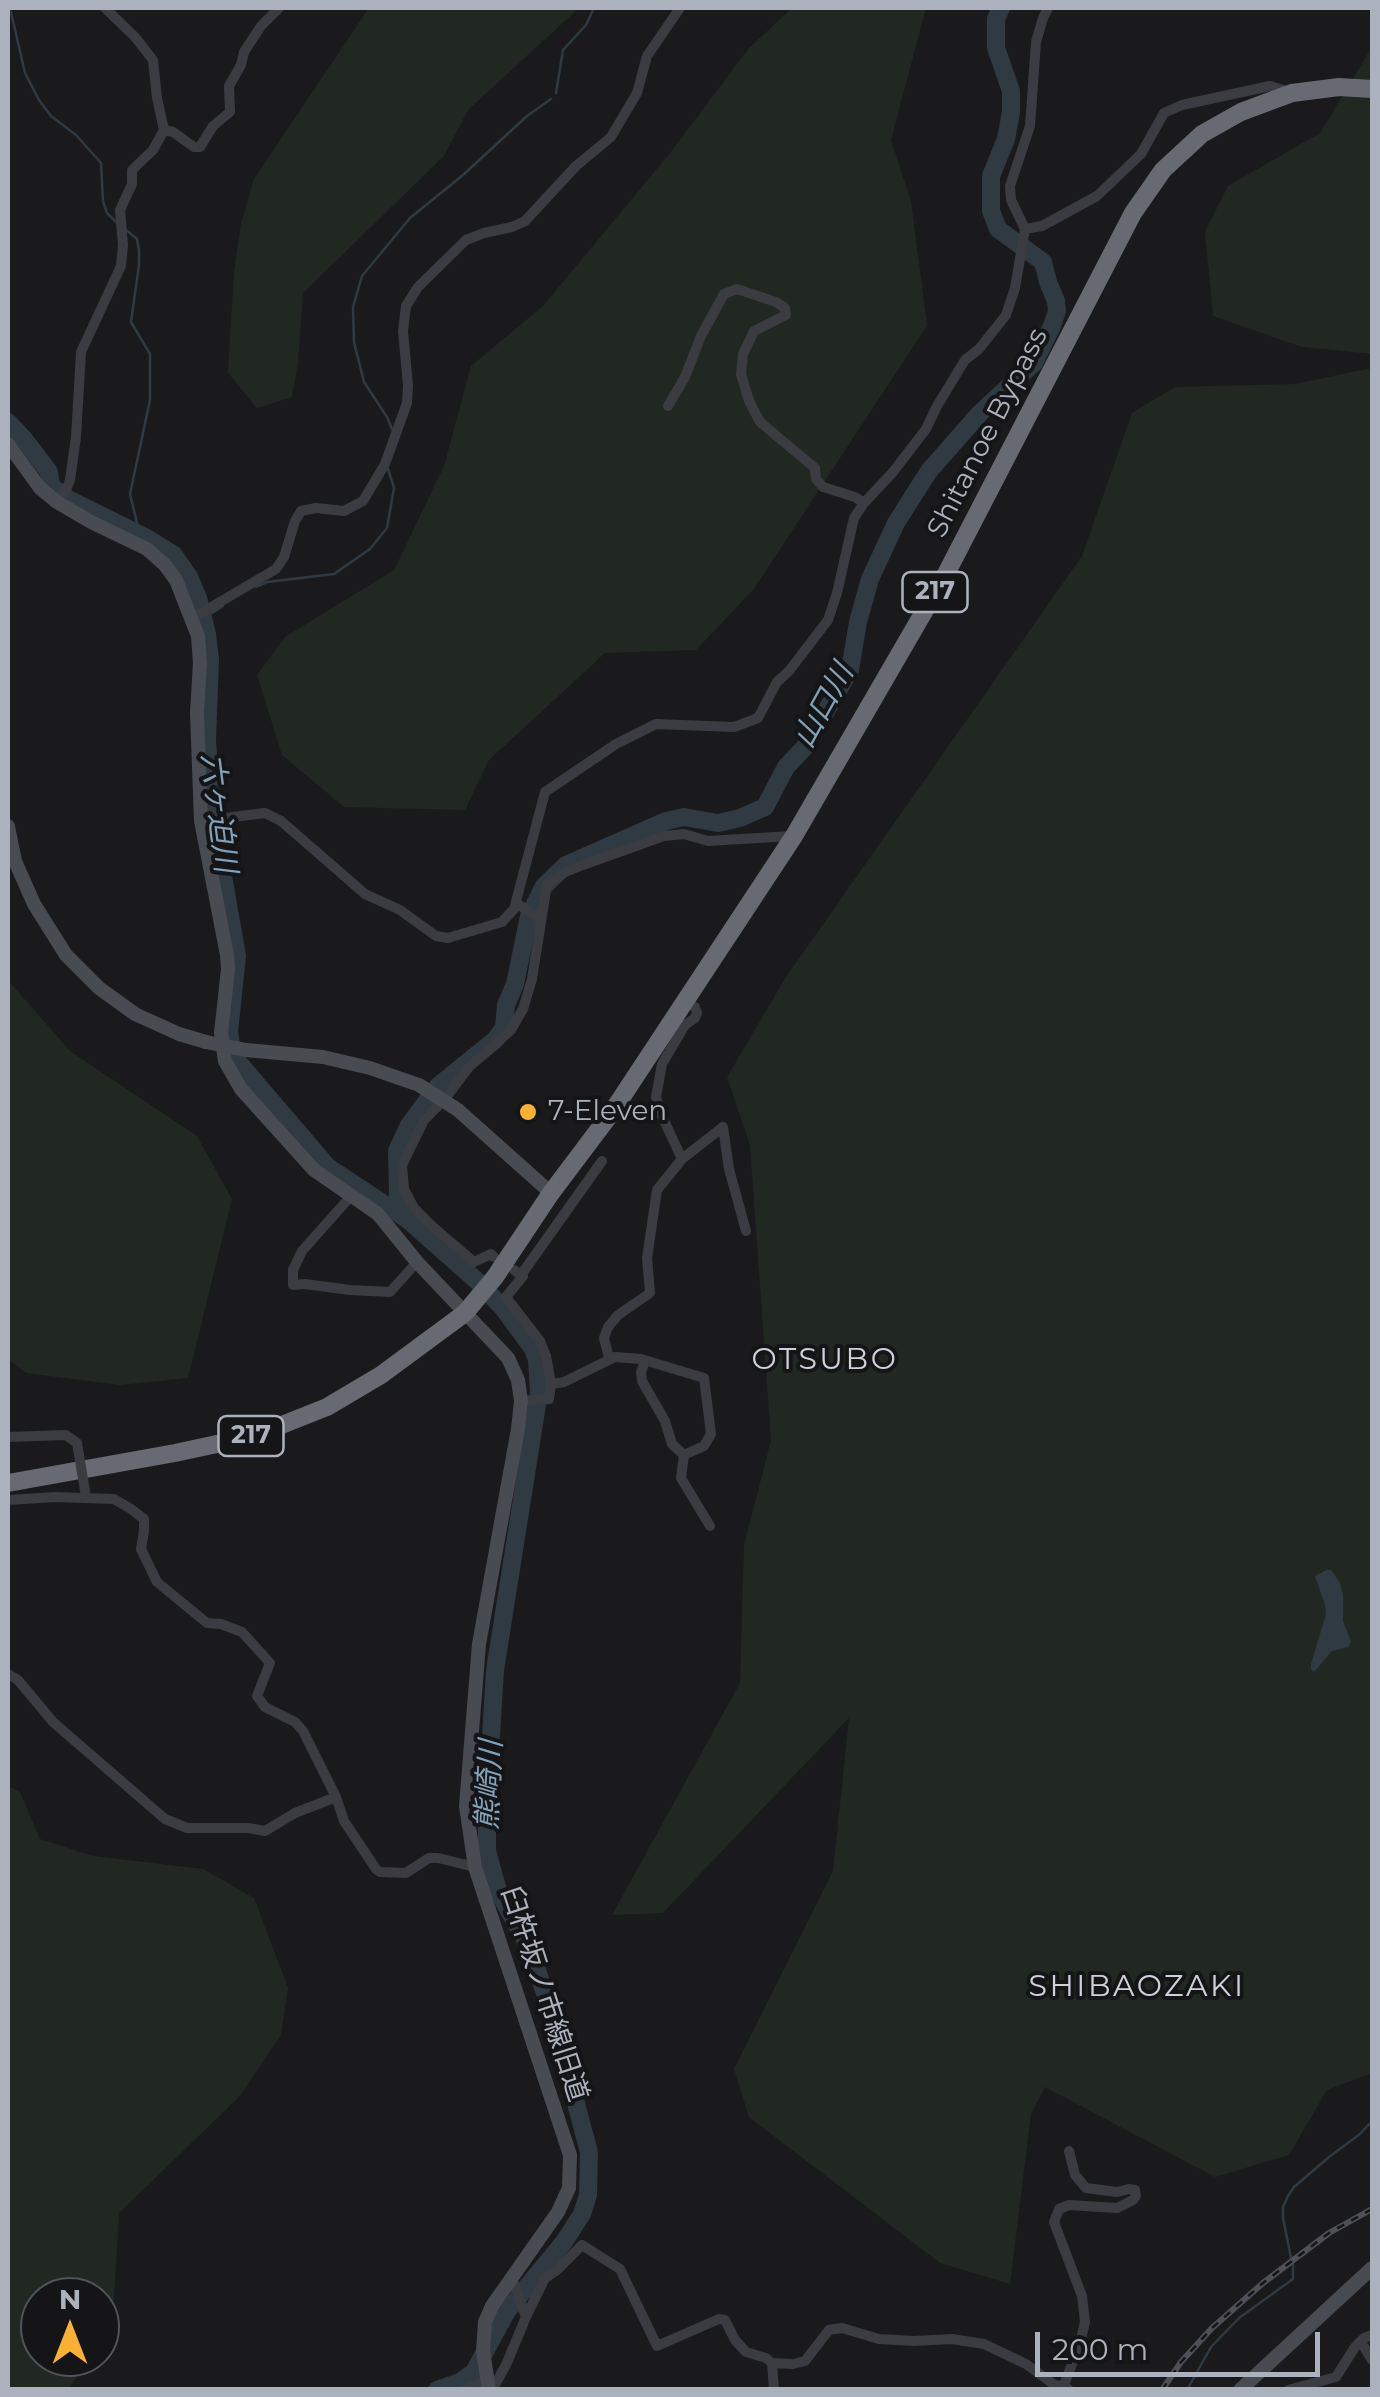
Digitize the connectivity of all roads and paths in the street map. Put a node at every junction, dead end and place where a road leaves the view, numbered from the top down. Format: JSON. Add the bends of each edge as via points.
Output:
{"nodes":[{"id":1,"x":105,"y":8,"type":"edge"},
{"id":2,"x":280,"y":8,"type":"edge"},
{"id":3,"x":680,"y":8,"type":"edge"},
{"id":4,"x":1048,"y":8,"type":"edge"},
{"id":5,"x":1372,"y":90,"type":"edge"},
{"id":6,"x":1292,"y":93,"type":"junction"},
{"id":7,"x":164,"y":130,"type":"junction"},
{"id":8,"x":1025,"y":229,"type":"junction"},
{"id":9,"x":668,"y":406,"type":"dead end"},
{"id":10,"x":8,"y":444,"type":"edge"},
{"id":11,"x":60,"y":497,"type":"junction"},
{"id":12,"x":864,"y":502,"type":"junction"},
{"id":13,"x":193,"y":618,"type":"junction"},
{"id":14,"x":205,"y":822,"type":"junction"},
{"id":15,"x":8,"y":826,"type":"edge"},
{"id":16,"x":794,"y":836,"type":"junction"},
{"id":17,"x":518,"y":904,"type":"junction"},
{"id":18,"x":540,"y":919,"type":"junction"},
{"id":19,"x":686,"y":1001,"type":"junction"},
{"id":20,"x":442,"y":1099,"type":"junction"},
{"id":21,"x":682,"y":1159,"type":"junction"},
{"id":22,"x":602,"y":1161,"type":"dead end"},
{"id":23,"x":556,"y":1186,"type":"junction"},
{"id":24,"x":579,"y":1191,"type":"junction"},
{"id":25,"x":351,"y":1196,"type":"junction"},
{"id":26,"x":529,"y":1226,"type":"junction"},
{"id":27,"x":746,"y":1232,"type":"dead end"},
{"id":28,"x":546,"y":1237,"type":"junction"},
{"id":29,"x":494,"y":1256,"type":"dead end"},
{"id":30,"x":416,"y":1262,"type":"junction"},
{"id":31,"x":465,"y":1312,"type":"junction"},
{"id":32,"x":609,"y":1358,"type":"junction"},
{"id":33,"x":645,"y":1361,"type":"junction"},
{"id":34,"x":551,"y":1384,"type":"junction"},
{"id":35,"x":524,"y":1400,"type":"junction"},
{"id":36,"x":8,"y":1438,"type":"edge"},
{"id":37,"x":684,"y":1455,"type":"junction"},
{"id":38,"x":8,"y":1482,"type":"edge"},
{"id":39,"x":85,"y":1495,"type":"junction"},
{"id":40,"x":8,"y":1500,"type":"edge"},
{"id":41,"x":710,"y":1526,"type":"dead end"},
{"id":42,"x":8,"y":1674,"type":"edge"},
{"id":43,"x":336,"y":1797,"type":"junction"},
{"id":44,"x":476,"y":1867,"type":"junction"},
{"id":45,"x":1069,"y":2152,"type":"dead end"},
{"id":46,"x":1372,"y":2268,"type":"edge"},
{"id":47,"x":513,"y":2283,"type":"junction"},
{"id":48,"x":525,"y":2314,"type":"junction"},
{"id":49,"x":1372,"y":2335,"type":"edge"},
{"id":50,"x":1361,"y":2342,"type":"junction"},
{"id":51,"x":1372,"y":2360,"type":"edge"},
{"id":52,"x":772,"y":2363,"type":"junction"},
{"id":53,"x":489,"y":2384,"type":"edge"},
{"id":54,"x":1067,"y":2387,"type":"edge"},
{"id":55,"x":464,"y":2390,"type":"edge"},
{"id":56,"x":774,"y":2390,"type":"edge"},
{"id":57,"x":1240,"y":2390,"type":"edge"},
{"id":58,"x":1288,"y":2390,"type":"edge"}],
"edges":[{"from":1,"to":7,"type":"street","via":[[153,60]]},
{"from":2,"to":7,"type":"street","via":[[244,52],[229,86],[230,112],[200,146]]},
{"from":3,"to":13,"type":"street","via":[[647,56],[637,93],[611,137],[525,220],[466,240],[418,287],[406,306],[403,331],[407,403],[363,501],[344,511],[301,511],[276,569]]},
{"from":4,"to":8,"type":"street","via":[[1036,42],[1030,126],[1010,186]]},
{"from":5,"to":6,"type":"highway","name":"Shitanoe Bypass","number":"217"},
{"from":6,"to":8,"type":"street","via":[[1270,86],[1164,113],[1141,154],[1097,196]]},
{"from":6,"to":16,"type":"highway","name":"Shitanoe Bypass","number":"217","via":[[1202,134],[1163,170],[1133,214],[947,572]]},
{"from":7,"to":11,"type":"street","via":[[132,170],[120,210],[123,254],[81,352],[76,437]]},
{"from":8,"to":12,"type":"street","via":[[1006,316],[965,360],[926,429]]},
{"from":9,"to":12,"type":"street","via":[[724,294],[738,289],[776,302],[786,315],[754,331],[743,354],[749,401],[760,422],[815,468],[822,487]]},
{"from":10,"to":11,"type":"main road","name":"臼杵坂ノ市線旧道","via":[[40,488]]},
{"from":11,"to":13,"type":"main road","name":"臼杵坂ノ市線旧道","via":[[166,566]]},
{"from":12,"to":17,"type":"street","via":[[828,620],[777,682],[758,718],[734,726],[656,724],[545,792]]},
{"from":13,"to":14,"type":"main road","name":"臼杵坂ノ市線旧道"},
{"from":14,"to":17,"type":"street","via":[[265,813],[364,894],[436,936],[502,922]]},
{"from":14,"to":25,"type":"main road","name":"臼杵坂ノ市線旧道","via":[[227,956],[220,1033],[225,1061],[314,1170]]},
{"from":15,"to":20,"type":"main road","bridge":true,"via":[[34,904],[66,955],[135,1014],[206,1042],[370,1068]]},
{"from":16,"to":18,"type":"street","via":[[664,836],[547,884]]},
{"from":16,"to":19,"type":"highway","name":"Shitanoe Bypass","number":"217"},
{"from":17,"to":18,"type":"street"},
{"from":18,"to":20,"type":"street","via":[[523,1009]]},
{"from":19,"to":21,"type":"street","via":[[697,1012],[662,1064],[656,1097]]},
{"from":19,"to":23,"type":"highway","name":"Shitanoe Bypass","number":"217"},
{"from":20,"to":23,"type":"main road"},
{"from":20,"to":29,"type":"street","via":[[402,1166],[404,1189],[414,1208],[468,1258]]},
{"from":21,"to":27,"type":"street","via":[[723,1127]]},
{"from":21,"to":32,"type":"street","via":[[657,1190],[646,1258],[650,1293],[608,1327]]},
{"from":22,"to":24,"type":"street"},
{"from":23,"to":24,"type":"street"},
{"from":23,"to":26,"type":"highway","name":"Shitanoe Bypass","number":"217"},
{"from":24,"to":28,"type":"street"},
{"from":25,"to":30,"type":"main road","name":"臼杵坂ノ市線旧道","via":[[378,1214]]},
{"from":25,"to":30,"type":"street","via":[[302,1251],[292,1285],[390,1292]]},
{"from":26,"to":28,"type":"street"},
{"from":26,"to":31,"type":"highway","name":"Shitanoe Bypass","number":"217"},
{"from":28,"to":34,"type":"street","via":[[506,1297],[540,1341]]},
{"from":30,"to":31,"type":"main road","name":"臼杵坂ノ市線旧道"},
{"from":31,"to":35,"type":"main road","name":"臼杵坂ノ市線旧道","via":[[508,1358]]},
{"from":31,"to":38,"type":"highway","number":"217","via":[[354,1391],[254,1436]]},
{"from":32,"to":33,"type":"street"},
{"from":32,"to":34,"type":"street"},
{"from":33,"to":37,"type":"street","via":[[642,1381],[672,1444]]},
{"from":33,"to":37,"type":"street","via":[[704,1378],[711,1434],[704,1446]]},
{"from":34,"to":35,"type":"street","via":[[550,1399]]},
{"from":35,"to":44,"type":"main road","name":"臼杵坂ノ市線旧道","via":[[479,1644],[466,1806]]},
{"from":36,"to":39,"type":"street","bridge":true,"via":[[66,1435],[77,1442]]},
{"from":37,"to":41,"type":"street","via":[[681,1478]]},
{"from":39,"to":40,"type":"street"},
{"from":39,"to":43,"type":"street","via":[[114,1499],[144,1520],[141,1549],[157,1582],[208,1623],[242,1632],[270,1663],[257,1696],[303,1731]]},
{"from":42,"to":43,"type":"street","via":[[52,1722],[164,1818],[187,1828],[266,1831]]},
{"from":43,"to":44,"type":"street","via":[[349,1830],[380,1872],[406,1872],[428,1858]]},
{"from":44,"to":47,"type":"main road","name":"臼杵坂ノ市線旧道","via":[[570,2155],[570,2188]]},
{"from":45,"to":54,"type":"street","via":[[1086,2188],[1135,2190],[1136,2196],[1117,2208],[1069,2205],[1054,2222],[1082,2296],[1084,2322]]},
{"from":46,"to":57,"type":"main road"},
{"from":47,"to":48,"type":"street"},
{"from":47,"to":53,"type":"main road","name":"臼杵坂ノ市線旧道","via":[[485,2322]]},
{"from":48,"to":52,"type":"street","via":[[545,2278],[582,2245],[620,2269],[656,2346],[725,2320],[746,2352]]},
{"from":48,"to":53,"type":"street","via":[[506,2365]]},
{"from":49,"to":50,"type":"street"},
{"from":50,"to":51,"type":"street"},
{"from":50,"to":58,"type":"street","via":[[1336,2377]]},
{"from":52,"to":54,"type":"street","via":[[804,2361],[829,2330],[842,2328],[879,2338],[984,2344]]},
{"from":52,"to":56,"type":"street"},
{"from":53,"to":55,"type":"street"}]}
